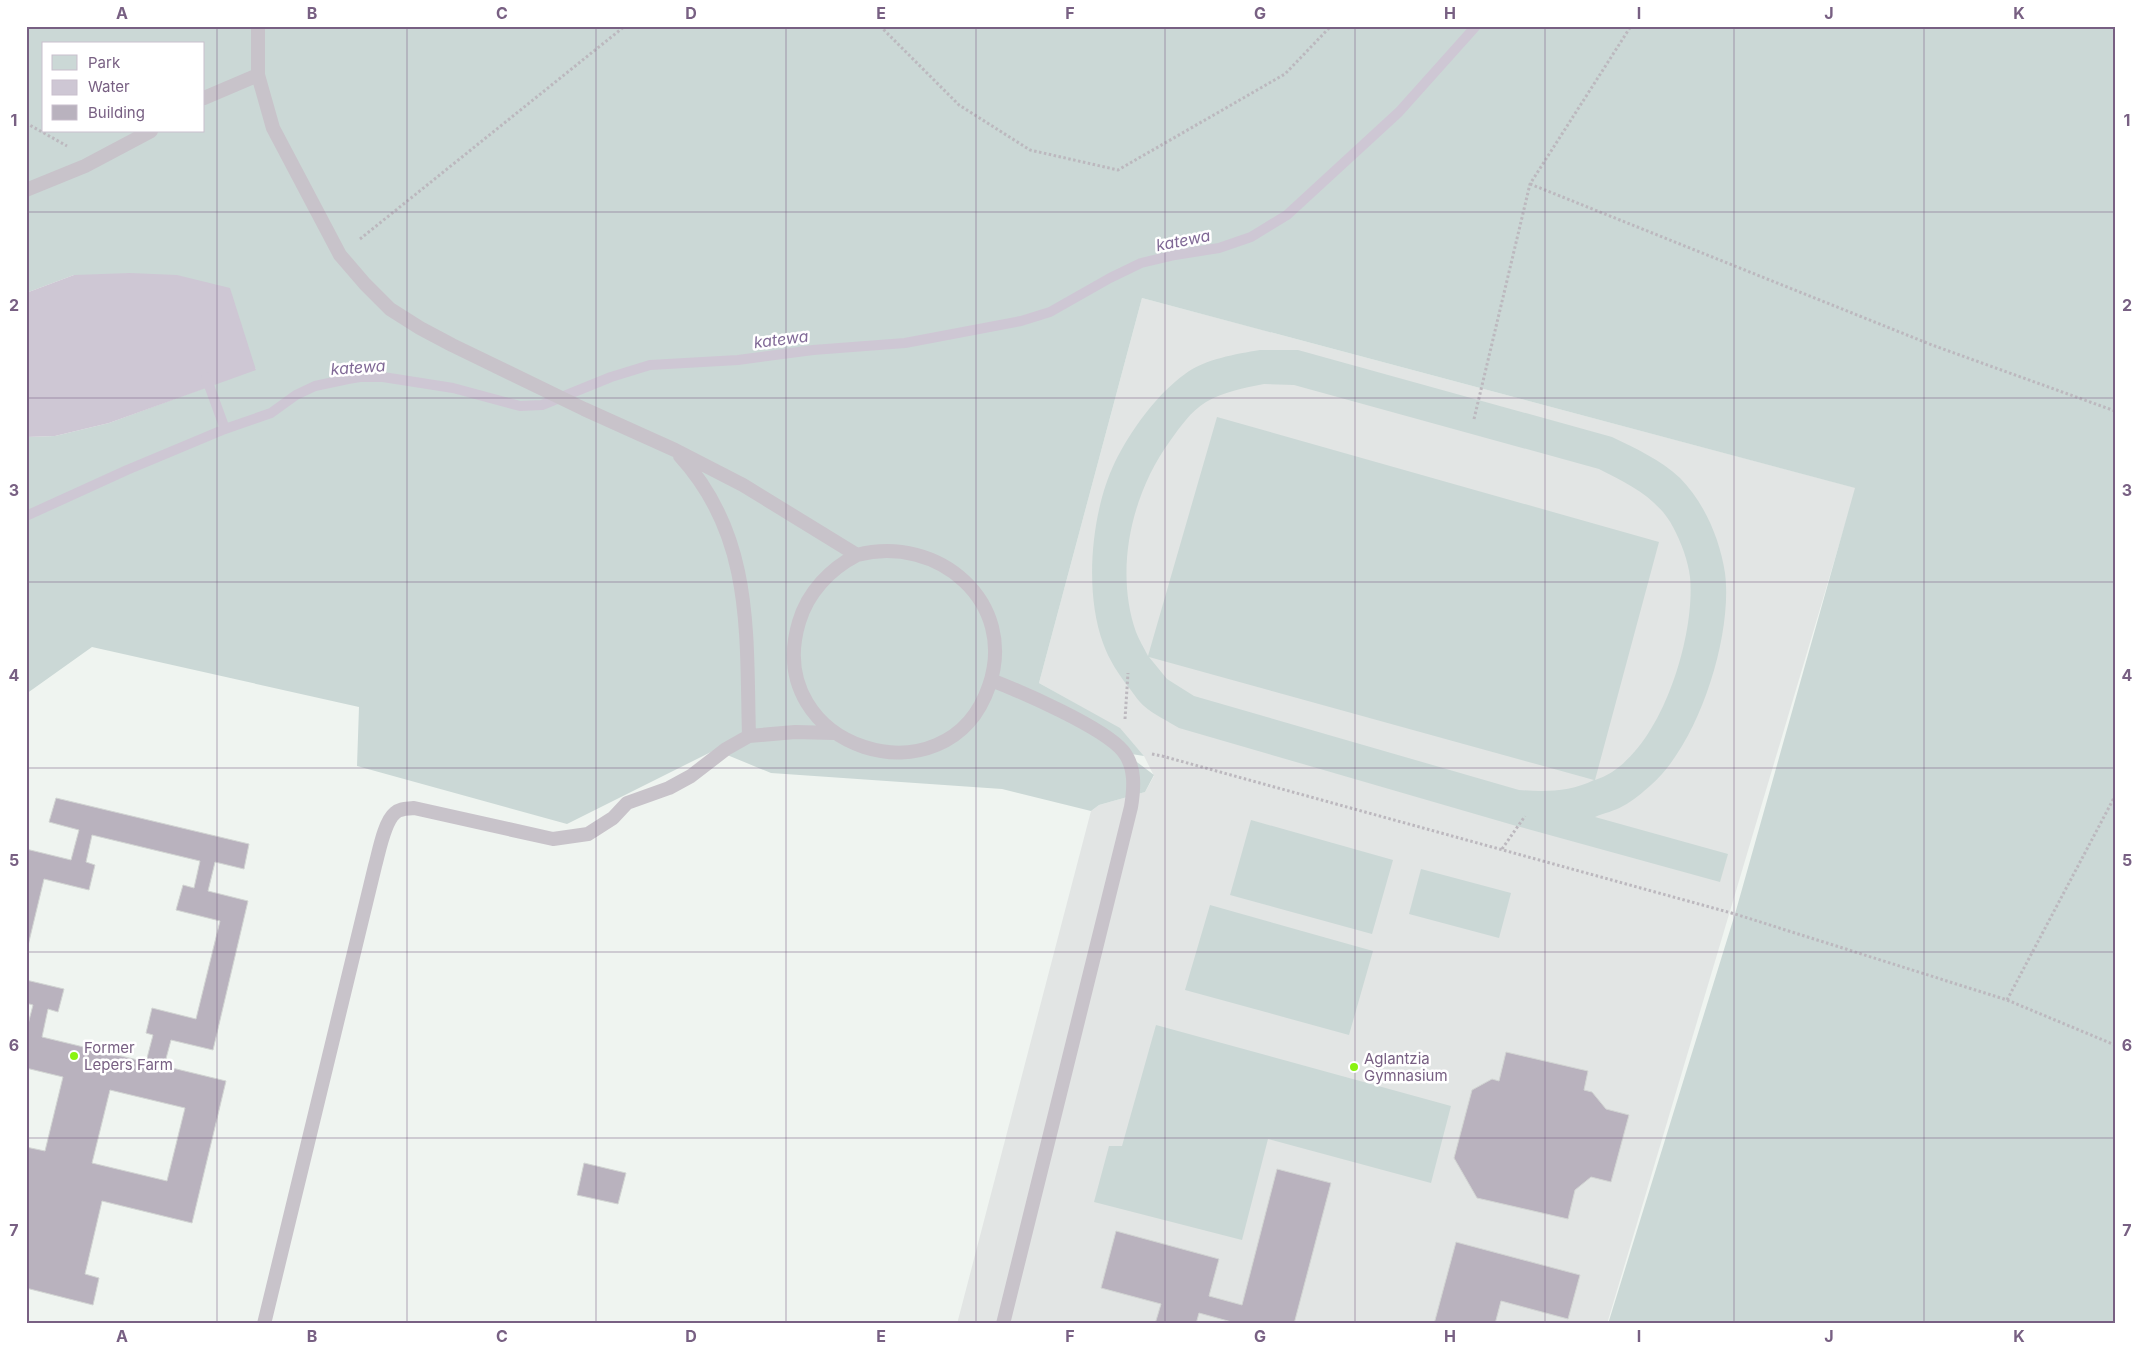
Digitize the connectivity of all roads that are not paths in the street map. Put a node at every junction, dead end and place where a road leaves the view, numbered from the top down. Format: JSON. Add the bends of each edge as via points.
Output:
{"nodes":[{"id":1,"x":258,"y":26,"type":"edge"},
{"id":2,"x":258,"y":75,"type":"junction"},
{"id":3,"x":205,"y":98,"type":"edge"},
{"id":4,"x":149,"y":132,"type":"edge"},
{"id":5,"x":26,"y":190,"type":"edge"},
{"id":6,"x":675,"y":450,"type":"junction"},
{"id":7,"x":857,"y":555,"type":"junction"},
{"id":8,"x":991,"y":680,"type":"junction"},
{"id":9,"x":835,"y":734,"type":"junction"},
{"id":10,"x":749,"y":736,"type":"junction"},
{"id":11,"x":264,"y":1324,"type":"edge"},
{"id":12,"x":1003,"y":1324,"type":"edge"}],
"edges":[{"from":1,"to":2,"type":"lane"},
{"from":2,"to":3,"type":"lane"},
{"from":2,"to":6,"type":"lane","via":[[274,128],[340,255],[390,309],[420,328],[502,369]]},
{"from":4,"to":5,"type":"lane","via":[[94,161]]},
{"from":6,"to":7,"type":"lane","via":[[743,485]]},
{"from":6,"to":10,"type":"lane","via":[[696,473],[717,507],[733,547],[743,590]]},
{"from":7,"to":8,"type":"lane","via":[[886,551],[922,556],[940,562],[969,584],[980,598],[994,631],[996,660]]},
{"from":7,"to":9,"type":"lane","via":[[843,562],[820,584],[802,612],[794,641],[794,664],[803,694],[813,712]]},
{"from":8,"to":9,"type":"lane","via":[[979,710],[961,730],[933,746],[913,752],[891,753],[872,750]]},
{"from":8,"to":12,"type":"lane","via":[[1091,728],[1124,752],[1134,784],[1131,807]]},
{"from":9,"to":10,"type":"lane","via":[[795,732]]},
{"from":10,"to":11,"type":"lane","via":[[691,776],[669,788],[627,803],[613,818],[582,836],[553,839],[414,808],[401,809],[393,814],[375,866]]}]}
